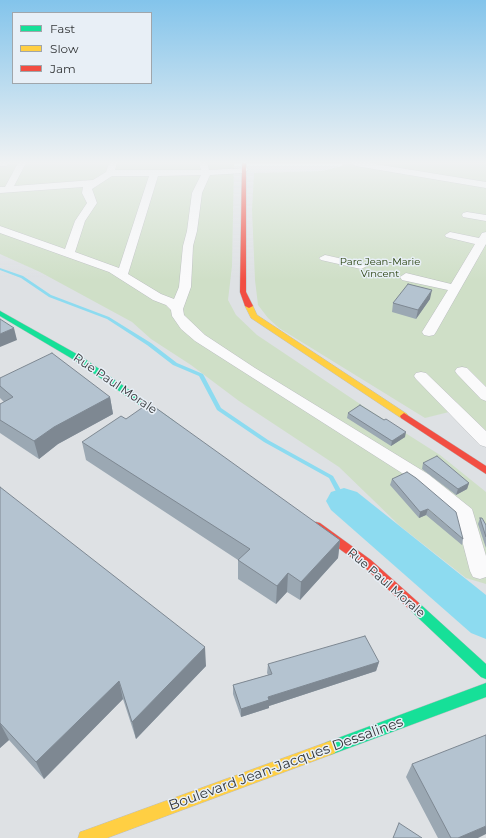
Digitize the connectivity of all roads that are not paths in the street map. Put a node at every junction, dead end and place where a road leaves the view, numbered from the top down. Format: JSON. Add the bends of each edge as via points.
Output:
{"nodes":[{"id":1,"x":91,"y":202,"type":"edge"},
{"id":2,"x":145,"y":202,"type":"edge"},
{"id":3,"x":196,"y":202,"type":"edge"},
{"id":4,"x":244,"y":202,"type":"edge"},
{"id":5,"x":466,"y":215,"type":"dead end"},
{"id":6,"x":486,"y":218,"type":"edge"},
{"id":7,"x":0,"y":229,"type":"edge"},
{"id":8,"x":450,"y":235,"type":"dead end"},
{"id":9,"x":484,"y":239,"type":"edge"},
{"id":10,"x":69,"y":254,"type":"junction"},
{"id":11,"x":325,"y":258,"type":"dead end"},
{"id":12,"x":361,"y":266,"type":"dead end"},
{"id":13,"x":122,"y":276,"type":"junction"},
{"id":14,"x":406,"y":277,"type":"dead end"},
{"id":15,"x":455,"y":288,"type":"junction"},
{"id":16,"x":177,"y":309,"type":"junction"},
{"id":17,"x":0,"y":313,"type":"edge"},
{"id":18,"x":429,"y":332,"type":"dead end"},
{"id":19,"x":462,"y":371,"type":"dead end"},
{"id":20,"x":421,"y":376,"type":"dead end"},
{"id":21,"x":486,"y":396,"type":"edge"},
{"id":22,"x":176,"y":426,"type":"edge"},
{"id":23,"x":486,"y":441,"type":"edge"},
{"id":24,"x":486,"y":471,"type":"edge"},
{"id":25,"x":310,"y":522,"type":"edge"},
{"id":26,"x":480,"y":571,"type":"dead end"},
{"id":27,"x":486,"y":673,"type":"edge"},
{"id":28,"x":486,"y":690,"type":"edge"},
{"id":29,"x":86,"y":838,"type":"edge"}],
"edges":[{"from":1,"to":10,"type":"street","via":[[80,221]]},
{"from":2,"to":13,"type":"street"},
{"from":3,"to":16,"type":"street","via":[[188,246],[185,287]]},
{"from":4,"to":24,"type":"street","via":[[243,292],[254,316]]},
{"from":5,"to":6,"type":"street"},
{"from":7,"to":10,"type":"street"},
{"from":8,"to":9,"type":"street"},
{"from":9,"to":15,"type":"street"},
{"from":10,"to":13,"type":"street"},
{"from":11,"to":12,"type":"street"},
{"from":13,"to":16,"type":"street","via":[[170,302]]},
{"from":14,"to":15,"type":"street"},
{"from":15,"to":18,"type":"street"},
{"from":16,"to":26,"type":"street","via":[[178,316],[200,338],[422,478],[465,514]]},
{"from":17,"to":22,"type":"street","name":"Rue Paul Morale","via":[[79,359]]},
{"from":19,"to":21,"type":"street"},
{"from":20,"to":23,"type":"street"},
{"from":25,"to":27,"type":"street","name":"Rue Paul Morale","via":[[367,563]]},
{"from":28,"to":29,"type":"street","name":"Boulevard Jean-Jacques Dessalines"}]}
